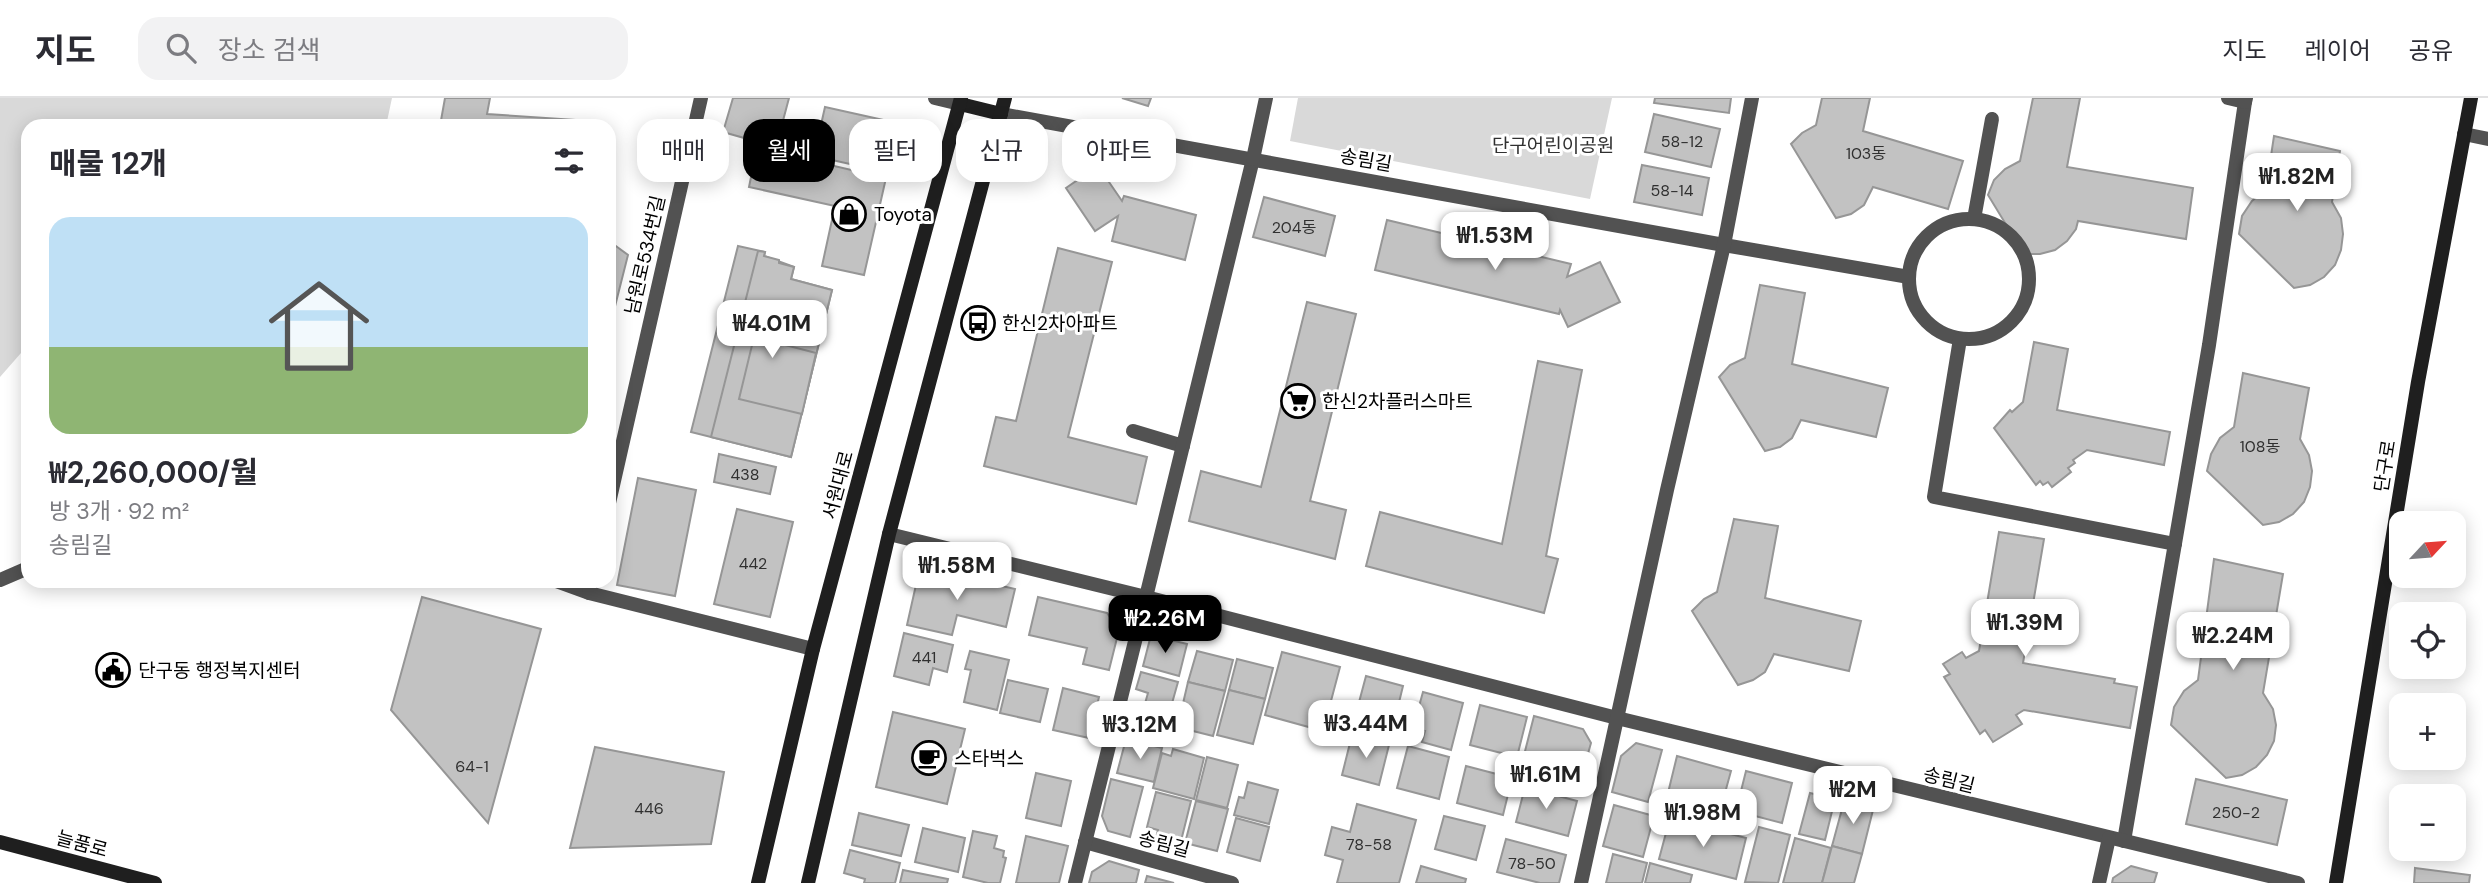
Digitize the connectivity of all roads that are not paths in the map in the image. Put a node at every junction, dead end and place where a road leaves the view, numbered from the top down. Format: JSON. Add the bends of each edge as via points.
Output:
{"nodes":[{"id":1,"x":701,"y":98,"type":"edge"},
{"id":2,"x":935,"y":98,"type":"edge"},
{"id":3,"x":1005,"y":98,"type":"edge"},
{"id":4,"x":1266,"y":98,"type":"edge"},
{"id":5,"x":1752,"y":98,"type":"edge"},
{"id":6,"x":2228,"y":98,"type":"edge"},
{"id":7,"x":2471,"y":98,"type":"edge"},
{"id":8,"x":2245,"y":100,"type":"edge"},
{"id":9,"x":961,"y":101,"type":"edge"},
{"id":10,"x":1001,"y":114,"type":"junction"},
{"id":11,"x":1992,"y":119,"type":"dead end"},
{"id":12,"x":2464,"y":134,"type":"junction"},
{"id":13,"x":2488,"y":139,"type":"edge"},
{"id":14,"x":1253,"y":159,"type":"junction"},
{"id":15,"x":1975,"y":219,"type":"junction"},
{"id":16,"x":1724,"y":245,"type":"junction"},
{"id":17,"x":1909,"y":277,"type":"junction"},
{"id":18,"x":1960,"y":339,"type":"junction"},
{"id":19,"x":1133,"y":431,"type":"dead end"},
{"id":20,"x":1183,"y":446,"type":"junction"},
{"id":21,"x":616,"y":472,"type":"edge"},
{"id":22,"x":889,"y":534,"type":"junction"},
{"id":23,"x":2175,"y":544,"type":"junction"},
{"id":24,"x":21,"y":571,"type":"edge"},
{"id":25,"x":0,"y":580,"type":"edge"},
{"id":26,"x":594,"y":588,"type":"edge"},
{"id":27,"x":1146,"y":597,"type":"junction"},
{"id":28,"x":813,"y":649,"type":"junction"},
{"id":29,"x":1617,"y":718,"type":"junction"},
{"id":30,"x":2109,"y":838,"type":"junction"},
{"id":31,"x":2124,"y":841,"type":"junction"},
{"id":32,"x":0,"y":842,"type":"edge"},
{"id":33,"x":1085,"y":842,"type":"junction"},
{"id":34,"x":155,"y":883,"type":"edge"},
{"id":35,"x":758,"y":883,"type":"edge"},
{"id":36,"x":808,"y":883,"type":"edge"},
{"id":37,"x":1075,"y":883,"type":"edge"},
{"id":38,"x":1232,"y":883,"type":"edge"},
{"id":39,"x":1581,"y":883,"type":"edge"},
{"id":40,"x":2099,"y":883,"type":"edge"},
{"id":41,"x":2298,"y":883,"type":"edge"},
{"id":42,"x":2336,"y":883,"type":"edge"}],
"edges":[{"from":1,"to":21,"type":"street","name":"남원로534번길"},
{"from":2,"to":9,"type":"street"},
{"from":3,"to":10,"type":"street"},
{"from":4,"to":14,"type":"street"},
{"from":5,"to":16,"type":"street"},
{"from":6,"to":8,"type":"street"},
{"from":7,"to":12,"type":"street","name":"단구로"},
{"from":8,"to":23,"type":"street"},
{"from":9,"to":10,"type":"street"},
{"from":9,"to":28,"type":"street","name":"서원대로"},
{"from":10,"to":14,"type":"street","name":"송림길"},
{"from":10,"to":22,"type":"street"},
{"from":11,"to":15,"type":"street"},
{"from":12,"to":13,"type":"street"},
{"from":12,"to":42,"type":"street","name":"단구로"},
{"from":14,"to":16,"type":"street","name":"송림길"},
{"from":14,"to":20,"type":"street"},
{"from":15,"to":17,"type":"street","via":[[1954,220],[1934,229],[1910,263]]},
{"from":15,"to":18,"type":"street","via":[[1995,224],[2012,236],[2024,253],[2028,293],[2009,326],[1992,335]]},
{"from":16,"to":17,"type":"street","name":"송림길"},
{"from":16,"to":29,"type":"street"},
{"from":17,"to":18,"type":"street","via":[[1913,301],[1922,317],[1937,330]]},
{"from":18,"to":23,"type":"street","via":[[1934,497]]},
{"from":19,"to":20,"type":"street"},
{"from":20,"to":27,"type":"street"},
{"from":22,"to":27,"type":"street","name":"송림길"},
{"from":22,"to":36,"type":"street"},
{"from":23,"to":31,"type":"street"},
{"from":24,"to":25,"type":"street"},
{"from":26,"to":28,"type":"street"},
{"from":27,"to":29,"type":"street","name":"송림길"},
{"from":27,"to":33,"type":"street"},
{"from":28,"to":35,"type":"street","name":"서원대로"},
{"from":29,"to":30,"type":"street","name":"송림길"},
{"from":29,"to":39,"type":"street"},
{"from":30,"to":31,"type":"street","name":"송림길"},
{"from":30,"to":40,"type":"street"},
{"from":31,"to":41,"type":"street","name":"송림길"},
{"from":32,"to":34,"type":"street","name":"늘품로"},
{"from":33,"to":37,"type":"street"},
{"from":33,"to":38,"type":"street","name":"송림길"}]}
